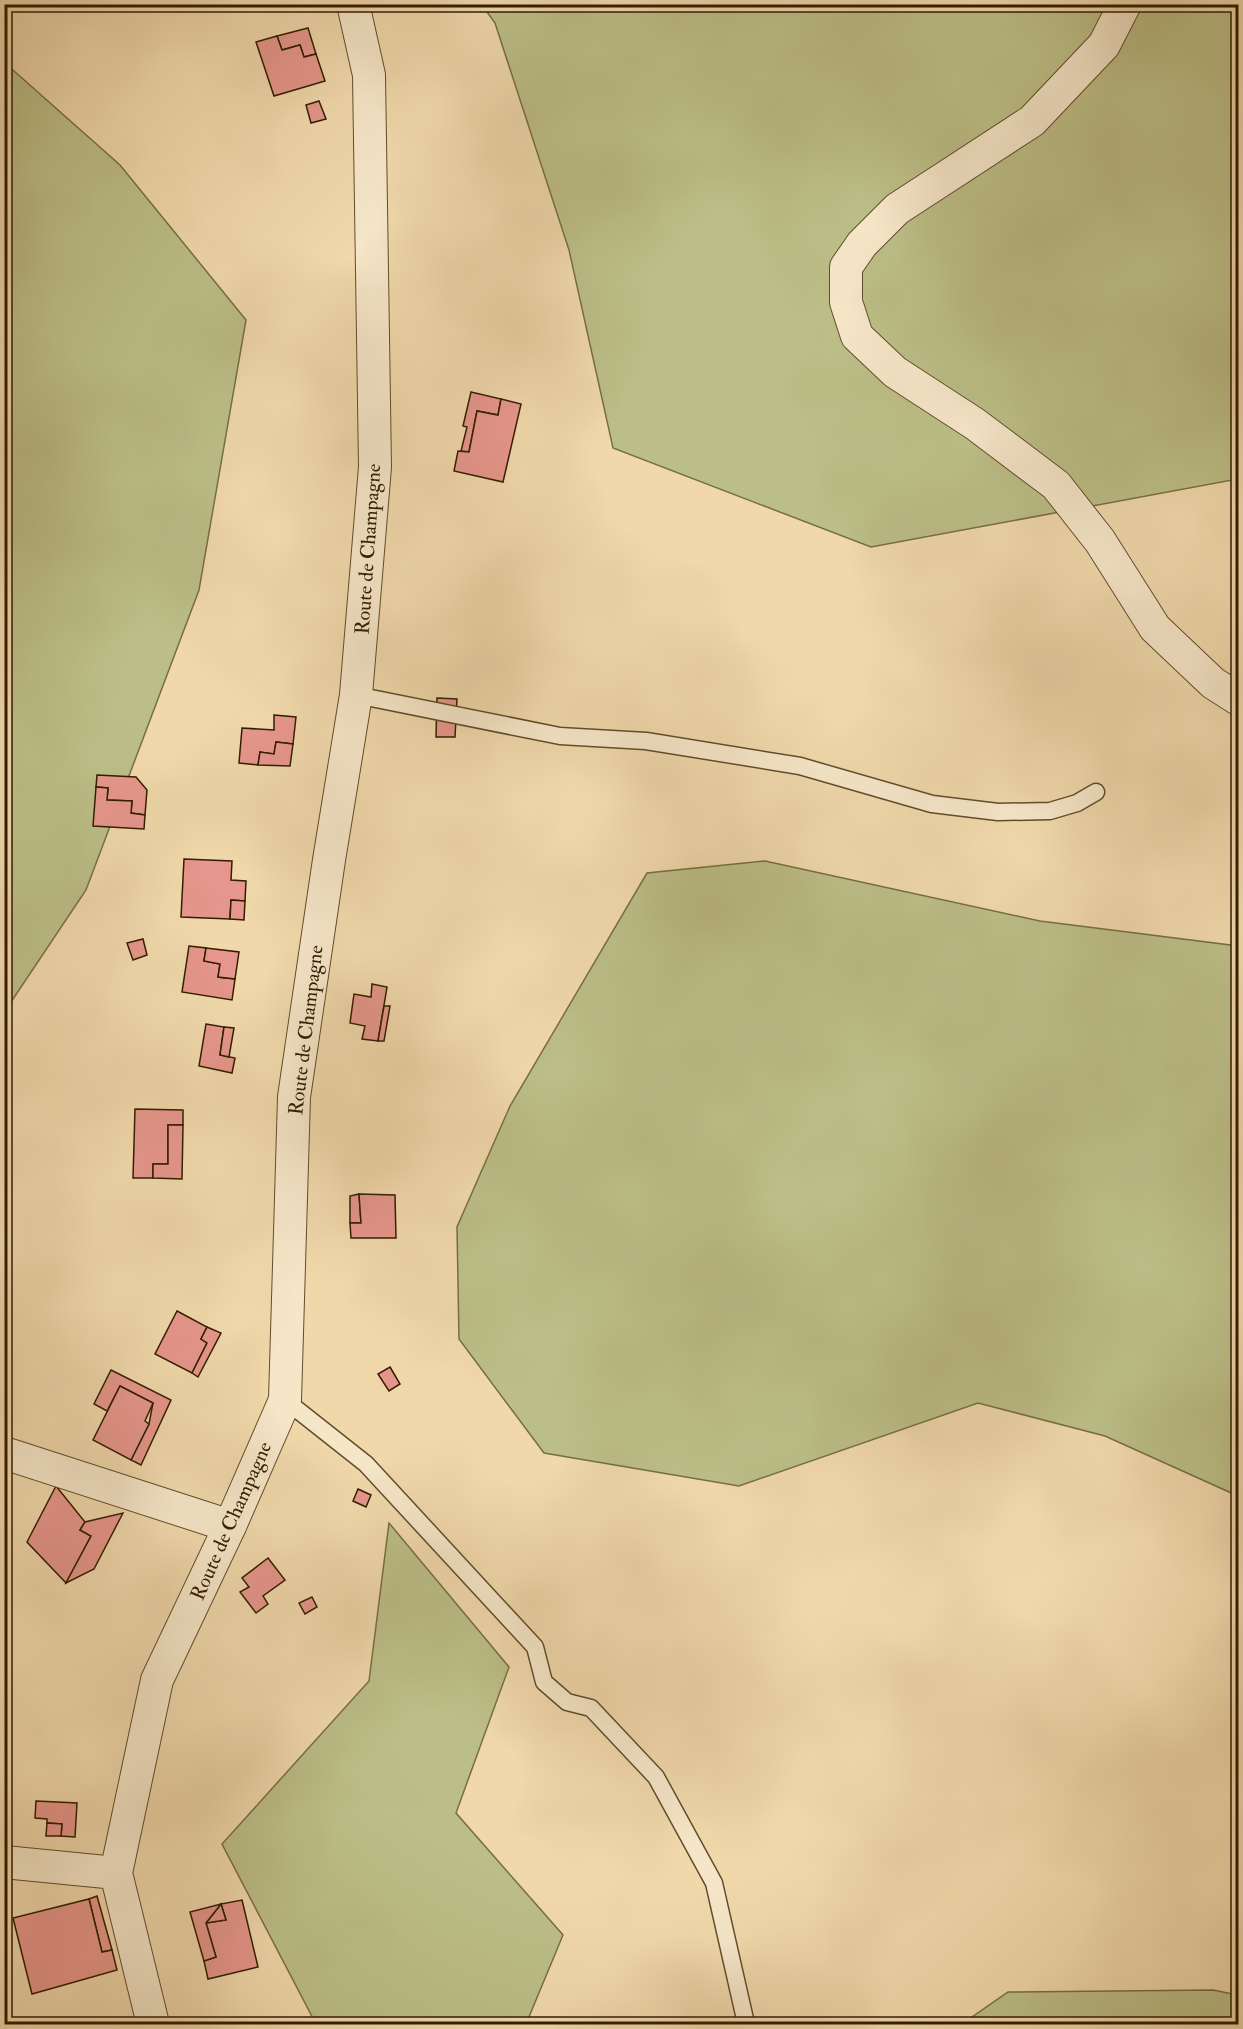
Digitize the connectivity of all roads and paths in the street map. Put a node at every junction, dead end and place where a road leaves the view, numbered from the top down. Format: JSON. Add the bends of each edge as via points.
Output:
{"nodes":[{"id":1,"x":353,"y":4,"type":"edge"},
{"id":2,"x":1125,"y":4,"type":"edge"},
{"id":3,"x":356,"y":695,"type":"junction"},
{"id":4,"x":1239,"y":699,"type":"edge"},
{"id":5,"x":1096,"y":792,"type":"dead end"},
{"id":6,"x":285,"y":1400,"type":"junction"},
{"id":7,"x":4,"y":1453,"type":"edge"},
{"id":8,"x":230,"y":1526,"type":"junction"},
{"id":9,"x":4,"y":1862,"type":"edge"},
{"id":10,"x":116,"y":1873,"type":"junction"},
{"id":11,"x":745,"y":2019,"type":"dead end"},
{"id":12,"x":153,"y":2025,"type":"edge"}],
"edges":[{"from":1,"to":3,"type":"street","name":"Route de Champagne","via":[[369,75],[375,467]]},
{"from":2,"to":4,"type":"street","via":[[1104,45],[1032,122],[897,209],[862,244],[846,267],[846,302],[858,336],[895,372],[1056,484],[1100,541],[1155,628],[1213,683]]},
{"from":3,"to":5,"type":"lane","via":[[560,736],[646,741],[800,766],[932,804],[998,812],[1050,811]]},
{"from":3,"to":6,"type":"street","name":"Route de Champagne","via":[[294,1097]]},
{"from":6,"to":8,"type":"street","name":"Route de Champagne"},
{"from":6,"to":11,"type":"lane","via":[[366,1464],[535,1647],[544,1682],[567,1702],[591,1708],[656,1777],[714,1883]]},
{"from":7,"to":8,"type":"street"},
{"from":8,"to":10,"type":"street","name":"Route de Champagne","via":[[157,1680]]},
{"from":9,"to":10,"type":"street"},
{"from":10,"to":12,"type":"street","name":"Route de Champagne"}]}
